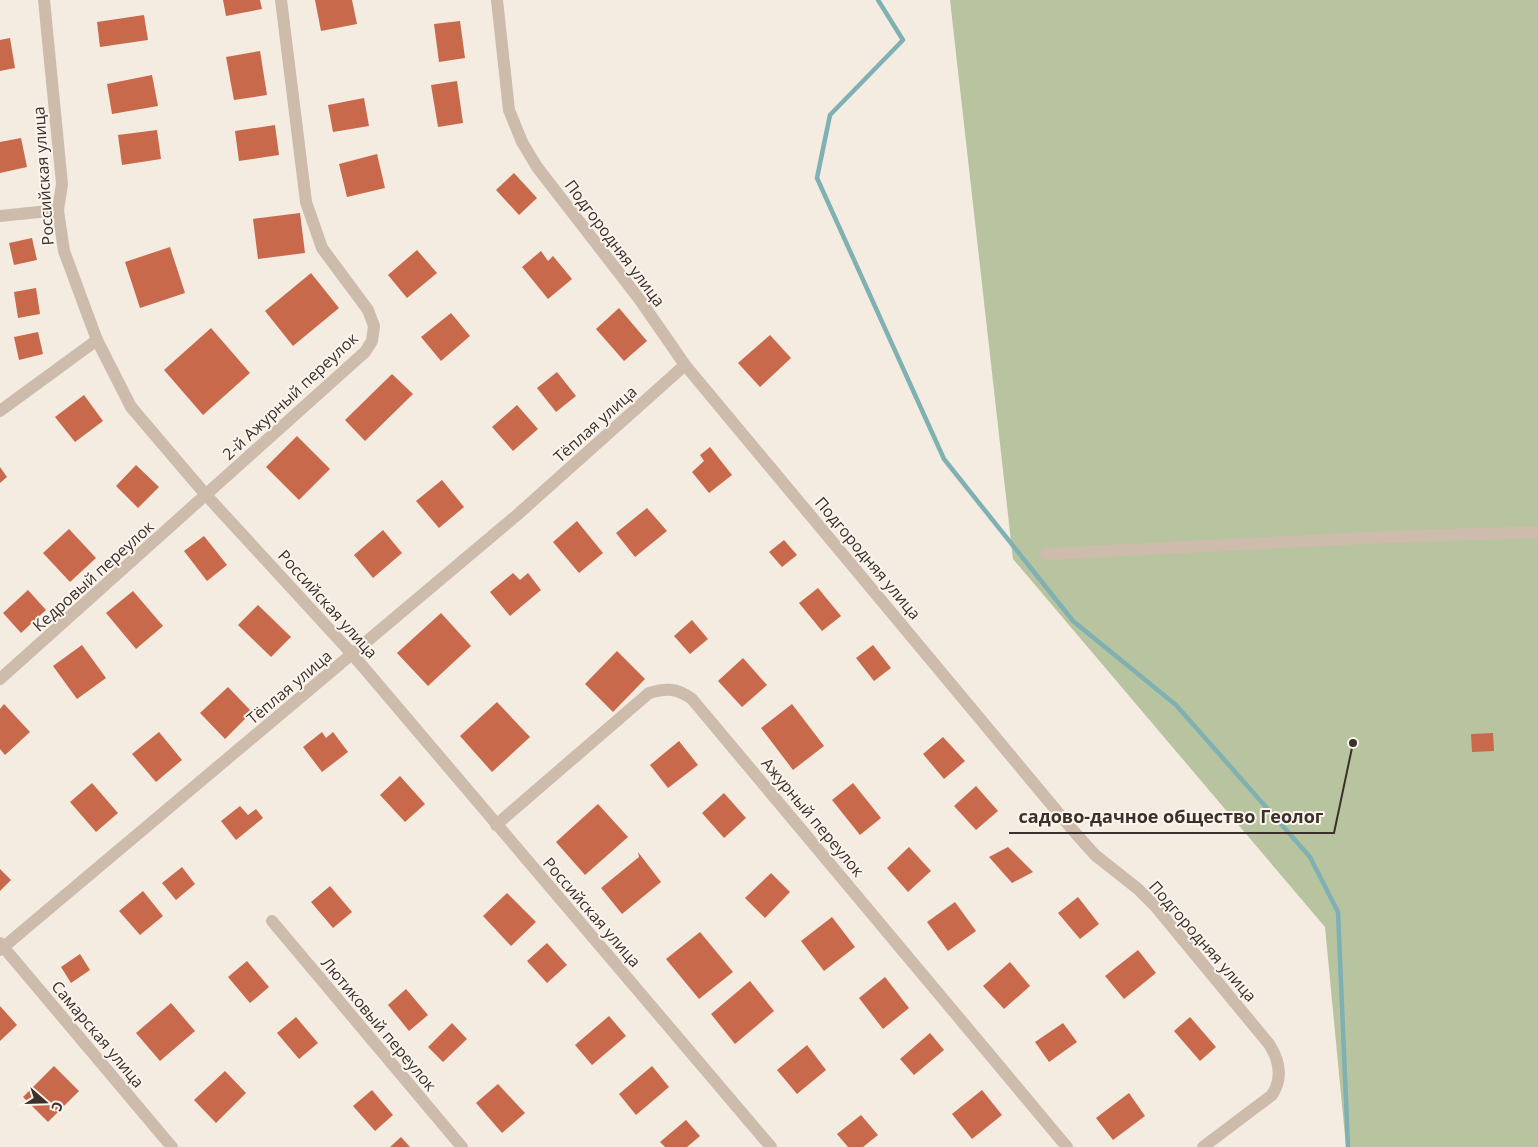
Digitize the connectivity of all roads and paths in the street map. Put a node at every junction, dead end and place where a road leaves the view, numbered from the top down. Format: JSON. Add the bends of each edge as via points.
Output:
{"nodes":[{"id":1,"x":44,"y":0,"type":"edge"},
{"id":2,"x":281,"y":0,"type":"edge"},
{"id":3,"x":497,"y":0,"type":"edge"},
{"id":4,"x":58,"y":210,"type":"junction"},
{"id":5,"x":0,"y":216,"type":"edge"},
{"id":6,"x":97,"y":340,"type":"junction"},
{"id":7,"x":685,"y":365,"type":"junction"},
{"id":8,"x":0,"y":411,"type":"edge"},
{"id":9,"x":206,"y":495,"type":"junction"},
{"id":10,"x":1538,"y":532,"type":"edge"},
{"id":11,"x":1046,"y":554,"type":"dead end"},
{"id":12,"x":353,"y":655,"type":"junction"},
{"id":13,"x":0,"y":679,"type":"edge"},
{"id":14,"x":496,"y":825,"type":"junction"},
{"id":15,"x":272,"y":921,"type":"dead end"},
{"id":16,"x":1,"y":947,"type":"edge"},
{"id":17,"x":172,"y":1147,"type":"edge"},
{"id":18,"x":462,"y":1147,"type":"edge"},
{"id":19,"x":771,"y":1147,"type":"edge"},
{"id":20,"x":1068,"y":1147,"type":"edge"},
{"id":21,"x":1203,"y":1147,"type":"edge"}],
"edges":[{"from":1,"to":4,"type":"street","name":"Российская улица","via":[[62,184]]},
{"from":2,"to":9,"type":"street","name":"2-й Ажурный переулок","via":[[306,202],[322,248],[368,310],[374,326],[372,341],[365,352]]},
{"from":3,"to":7,"type":"street","name":"Подгородняя улица","via":[[510,110],[522,142],[537,167],[640,300]]},
{"from":4,"to":5,"type":"street"},
{"from":4,"to":6,"type":"street","name":"Российская улица","via":[[64,251]]},
{"from":6,"to":8,"type":"street"},
{"from":6,"to":9,"type":"street","name":"Российская улица","via":[[131,407]]},
{"from":7,"to":12,"type":"street","name":"Тёплая улица","via":[[518,515]]},
{"from":7,"to":21,"type":"street","name":"Подгородняя улица","via":[[1071,828],[1095,855],[1155,906],[1269,1044],[1278,1058],[1280,1071],[1272,1096]]},
{"from":9,"to":12,"type":"street","name":"Российская улица"},
{"from":9,"to":13,"type":"street","name":"Кедровый переулок"},
{"from":10,"to":11,"type":"street","via":[[1387,536]]},
{"from":12,"to":14,"type":"street","name":"Российская улица"},
{"from":12,"to":16,"type":"street","name":"Тёплая улица"},
{"from":14,"to":19,"type":"street","name":"Российская улица"},
{"from":14,"to":20,"type":"street","name":"Ажурный переулок","via":[[649,693],[671,688],[682,692],[692,699]]},
{"from":15,"to":18,"type":"street","name":"Лютиковый переулок"},
{"from":16,"to":17,"type":"street","name":"Самарская улица"}]}
